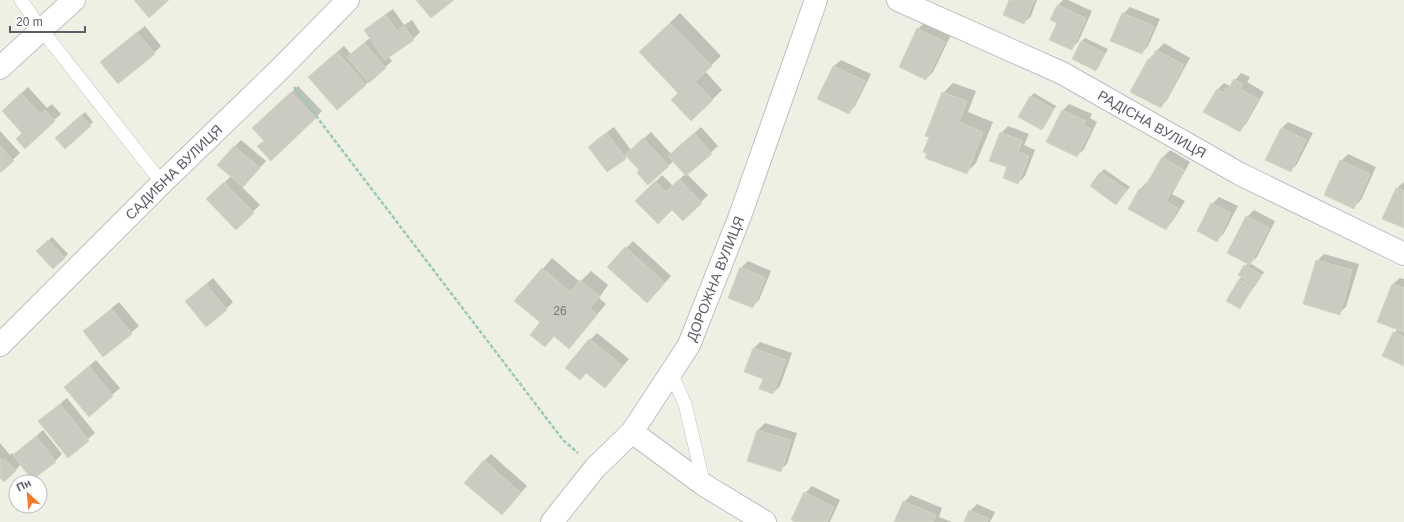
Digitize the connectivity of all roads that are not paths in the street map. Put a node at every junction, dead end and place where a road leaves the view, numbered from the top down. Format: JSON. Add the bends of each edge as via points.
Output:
{"nodes":[{"id":1,"x":21,"y":0,"type":"edge"},
{"id":2,"x":74,"y":0,"type":"edge"},
{"id":3,"x":348,"y":0,"type":"edge"},
{"id":4,"x":816,"y":0,"type":"edge"},
{"id":5,"x":898,"y":0,"type":"edge"},
{"id":6,"x":40,"y":29,"type":"junction"},
{"id":7,"x":0,"y":68,"type":"edge"},
{"id":8,"x":162,"y":183,"type":"junction"},
{"id":9,"x":1404,"y":254,"type":"edge"},
{"id":10,"x":0,"y":345,"type":"edge"},
{"id":11,"x":671,"y":373,"type":"junction"},
{"id":12,"x":632,"y":432,"type":"junction"},
{"id":13,"x":704,"y":484,"type":"junction"},
{"id":14,"x":552,"y":522,"type":"edge"},
{"id":15,"x":765,"y":522,"type":"edge"}],
"edges":[{"from":1,"to":6,"type":"lane"},
{"from":2,"to":6,"type":"street"},
{"from":3,"to":8,"type":"street","name":"САДИБНА ВУЛИЦЯ"},
{"from":4,"to":11,"type":"street","name":"ДОРОЖНА ВУЛИЦЯ","via":[[740,216],[689,346]]},
{"from":5,"to":9,"type":"street","name":"РАДІСНА ВУЛИЦЯ","via":[[1062,72],[1240,174]]},
{"from":6,"to":7,"type":"street"},
{"from":6,"to":8,"type":"lane"},
{"from":8,"to":10,"type":"street","name":"САДИБНА ВУЛИЦЯ"},
{"from":11,"to":12,"type":"street","name":"ДОРОЖНА ВУЛИЦЯ"},
{"from":11,"to":13,"type":"lane","via":[[685,404]]},
{"from":12,"to":13,"type":"street"},
{"from":12,"to":14,"type":"street","name":"ДОРОЖНА ВУЛИЦЯ","via":[[595,468]]},
{"from":13,"to":15,"type":"street"}]}
